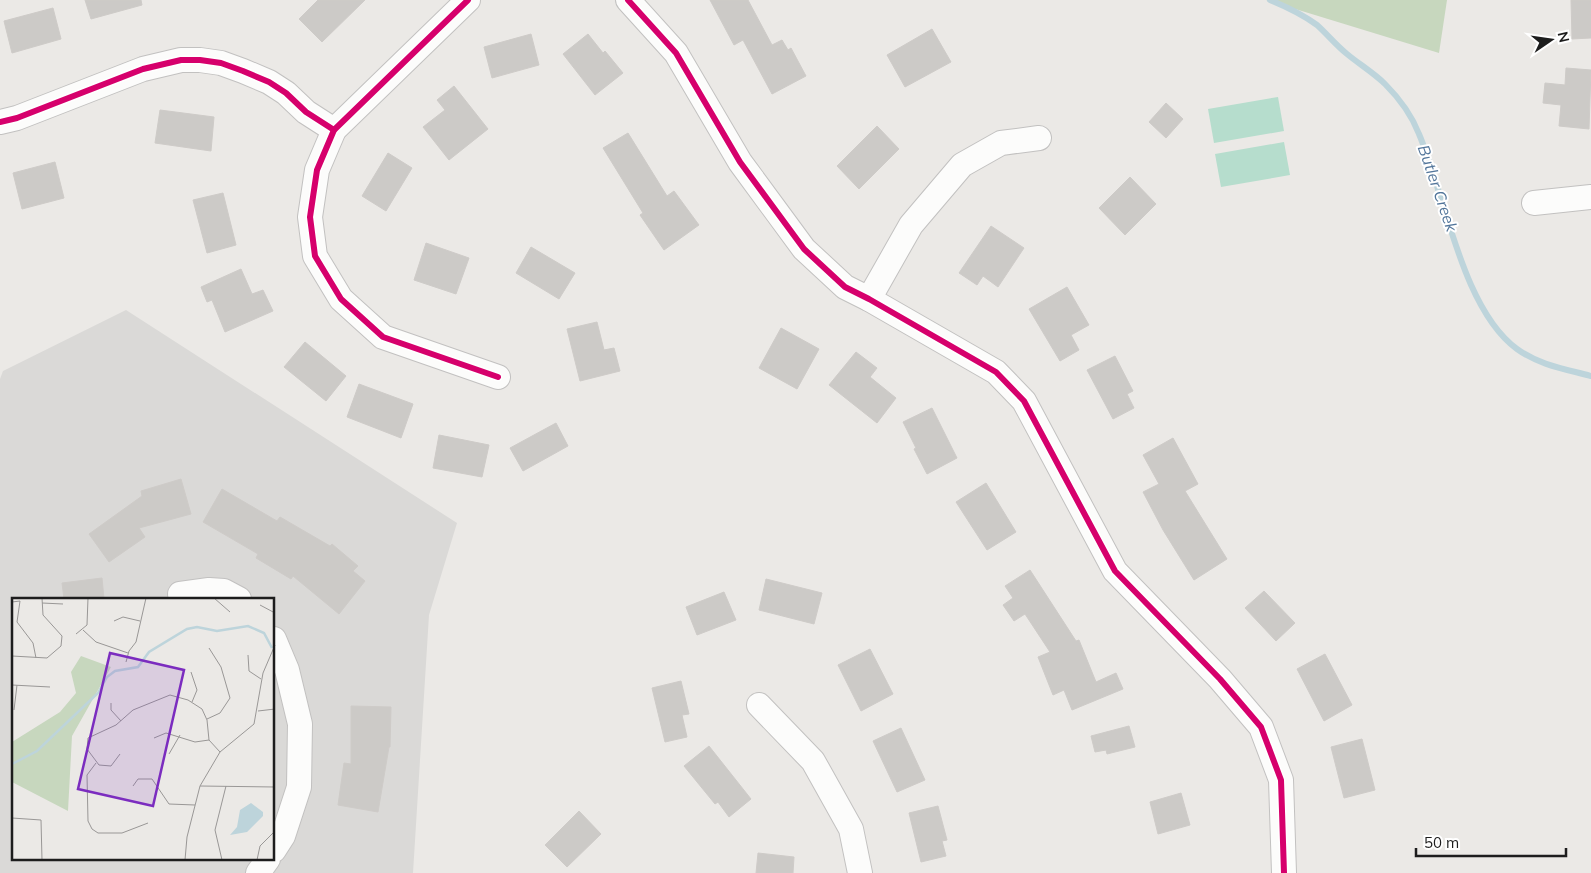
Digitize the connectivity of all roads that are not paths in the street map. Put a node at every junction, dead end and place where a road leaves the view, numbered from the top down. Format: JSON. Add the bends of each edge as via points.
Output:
{"nodes":[{"id":1,"x":468,"y":0,"type":"edge"},
{"id":2,"x":628,"y":0,"type":"edge"},
{"id":3,"x":0,"y":122,"type":"edge"},
{"id":4,"x":334,"y":130,"type":"junction"},
{"id":5,"x":1039,"y":138,"type":"dead end"},
{"id":6,"x":1591,"y":197,"type":"edge"},
{"id":7,"x":1534,"y":204,"type":"dead end"},
{"id":8,"x":870,"y":299,"type":"junction"},
{"id":9,"x":498,"y":377,"type":"dead end"},
{"id":10,"x":180,"y":594,"type":"dead end"},
{"id":11,"x":237,"y":598,"type":"edge"},
{"id":12,"x":275,"y":641,"type":"edge"},
{"id":13,"x":759,"y":705,"type":"dead end"},
{"id":14,"x":275,"y":848,"type":"edge"},
{"id":15,"x":267,"y":860,"type":"edge"},
{"id":16,"x":258,"y":873,"type":"edge"},
{"id":17,"x":860,"y":873,"type":"edge"},
{"id":18,"x":1284,"y":873,"type":"edge"}],
"edges":[{"from":1,"to":4,"type":"street"},
{"from":2,"to":8,"type":"street","via":[[676,53],[740,162],[804,249],[845,287]]},
{"from":3,"to":4,"type":"street","via":[[143,69],[181,60],[200,60],[221,63],[269,82]]},
{"from":4,"to":9,"type":"street","via":[[317,170],[310,217],[315,256],[341,299],[383,337]]},
{"from":5,"to":8,"type":"street","via":[[1001,143],[962,165],[911,225]]},
{"from":6,"to":7,"type":"street"},
{"from":8,"to":18,"type":"street","via":[[996,372],[1024,401],[1115,571],[1220,679],[1261,727],[1280,780]]},
{"from":10,"to":11,"type":"street","via":[[210,590],[224,591]]},
{"from":12,"to":14,"type":"street","via":[[287,670],[300,724],[299,788],[283,836]]},
{"from":13,"to":17,"type":"street","via":[[813,760],[851,829]]},
{"from":15,"to":16,"type":"street"}]}
